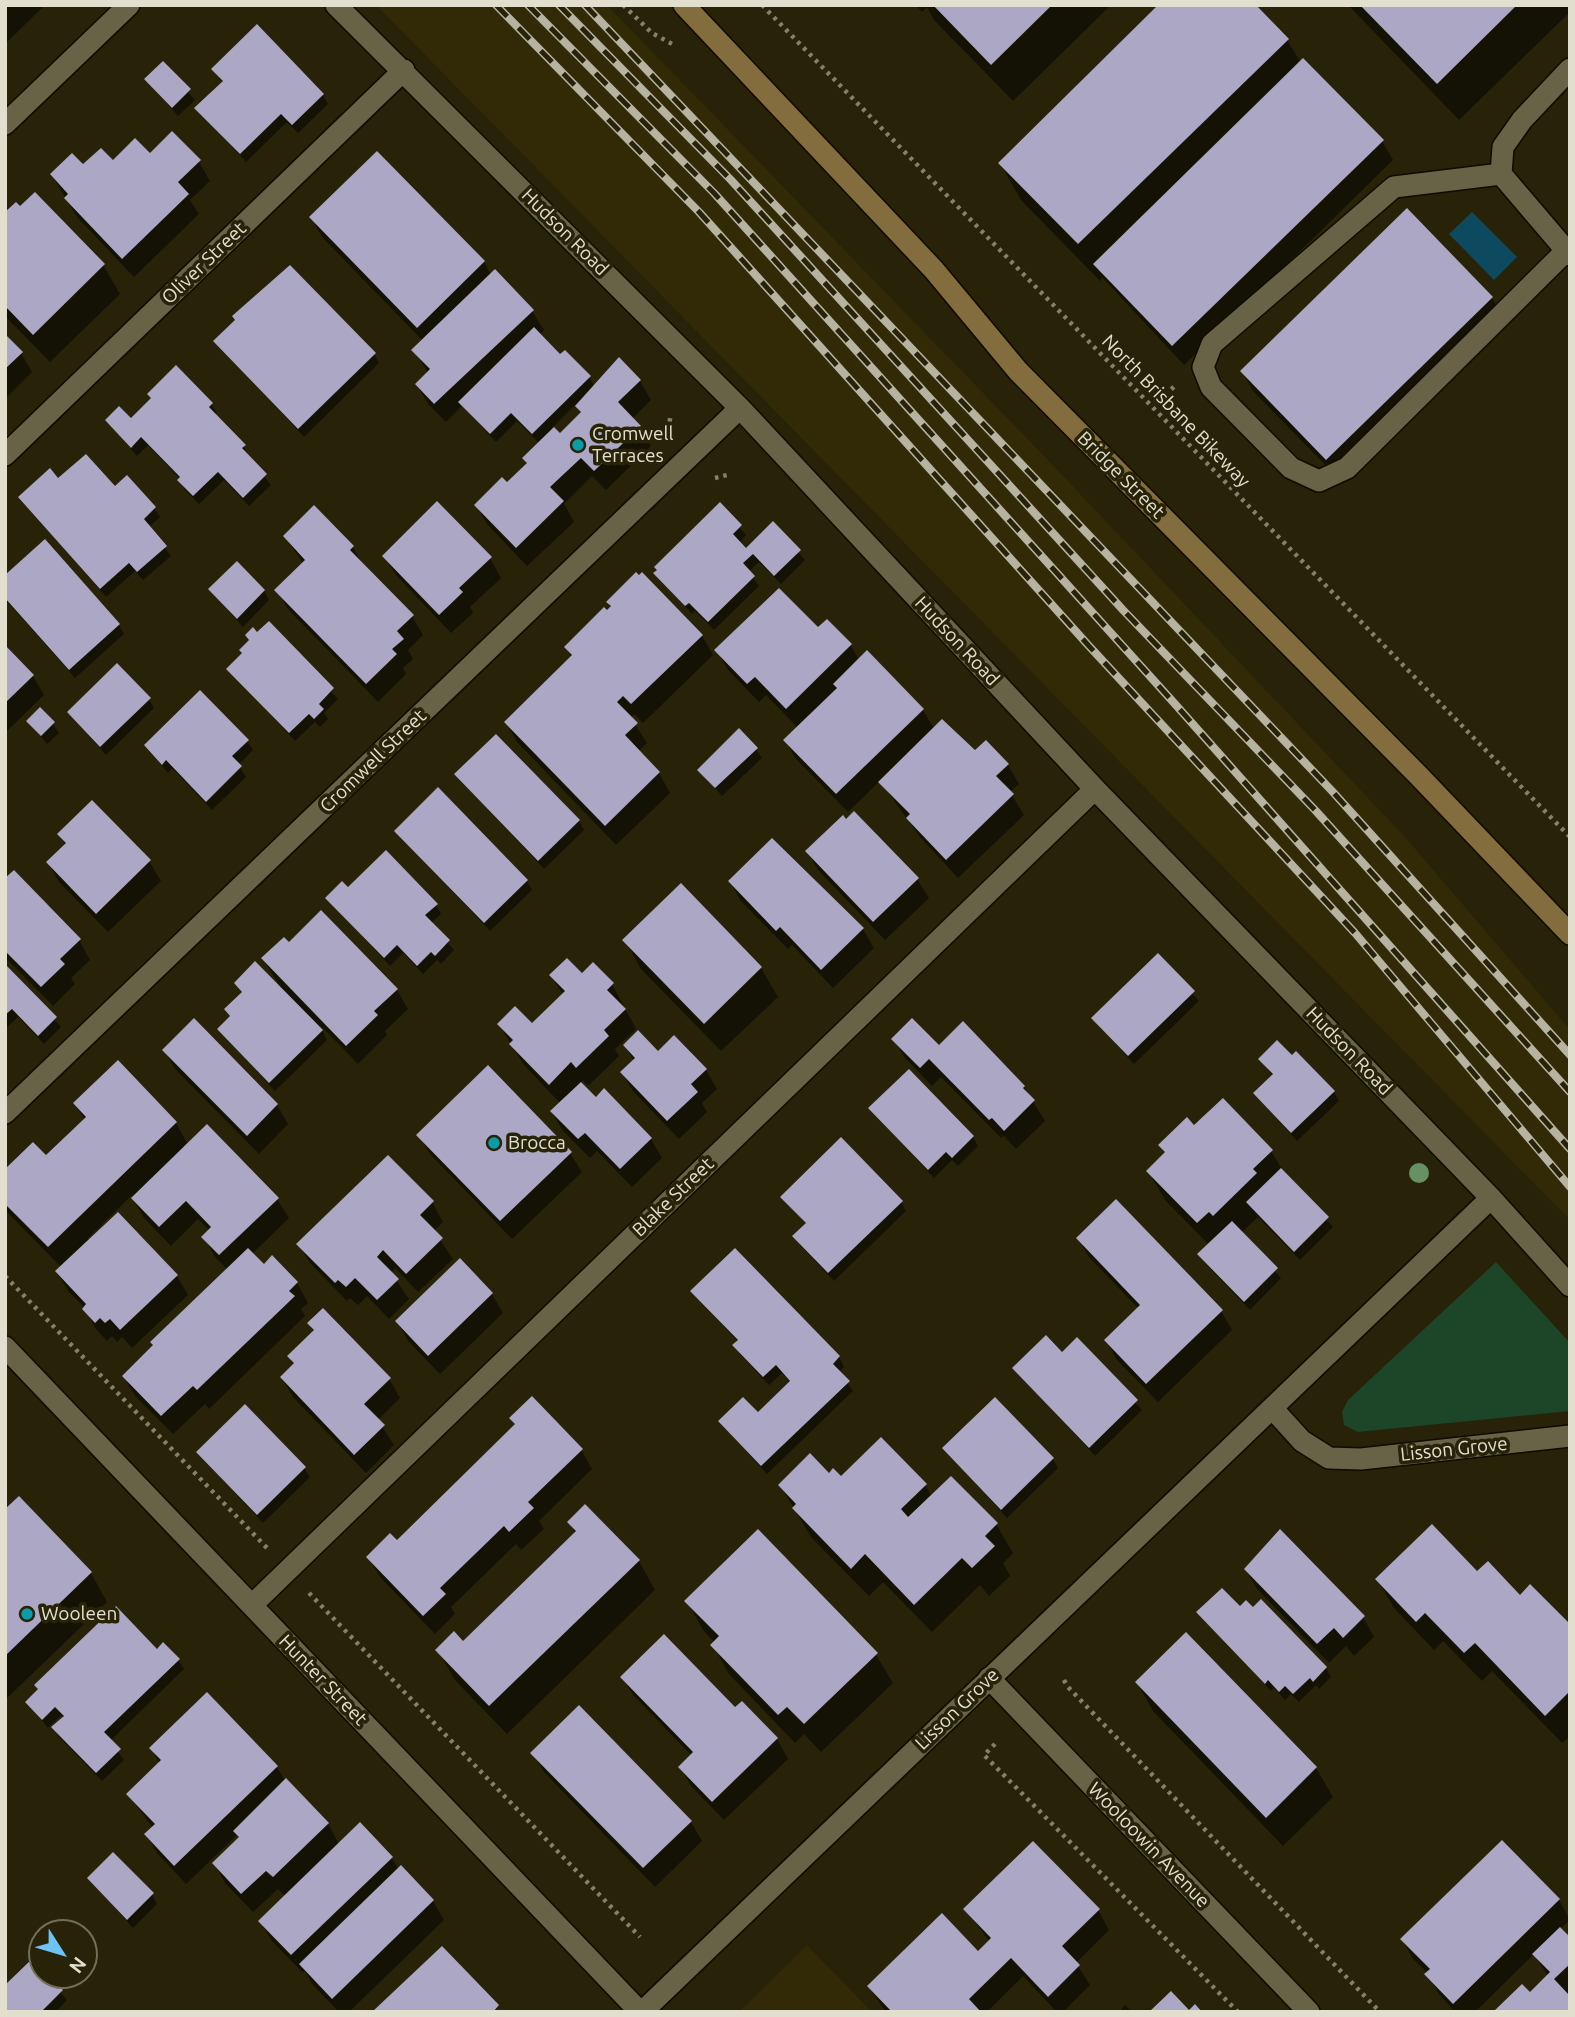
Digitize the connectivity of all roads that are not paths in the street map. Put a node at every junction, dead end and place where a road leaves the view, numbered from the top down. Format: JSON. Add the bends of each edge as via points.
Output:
{"nodes":[{"id":1,"x":129,"y":5,"type":"edge"},
{"id":2,"x":336,"y":5,"type":"edge"},
{"id":3,"x":684,"y":5,"type":"edge"},
{"id":4,"x":1570,"y":69,"type":"edge"},
{"id":5,"x":404,"y":70,"type":"junction"},
{"id":6,"x":5,"y":124,"type":"edge"},
{"id":7,"x":1501,"y":174,"type":"junction"},
{"id":8,"x":1568,"y":253,"type":"edge"},
{"id":9,"x":740,"y":408,"type":"junction"},
{"id":10,"x":5,"y":455,"type":"edge"},
{"id":11,"x":1096,"y":789,"type":"junction"},
{"id":12,"x":1570,"y":934,"type":"edge"},
{"id":13,"x":5,"y":1113,"type":"edge"},
{"id":14,"x":1492,"y":1198,"type":"junction"},
{"id":15,"x":1570,"y":1286,"type":"edge"},
{"id":16,"x":5,"y":1347,"type":"edge"},
{"id":17,"x":1272,"y":1409,"type":"junction"},
{"id":18,"x":1570,"y":1436,"type":"edge"},
{"id":19,"x":251,"y":1605,"type":"junction"},
{"id":20,"x":989,"y":1678,"type":"junction"},
{"id":21,"x":641,"y":2012,"type":"edge"},
{"id":22,"x":1309,"y":2012,"type":"edge"}],
"edges":[{"from":1,"to":6,"type":"street"},
{"from":2,"to":5,"type":"street","name":"Hudson Road"},
{"from":3,"to":12,"type":"main road","name":"Bridge Street","via":[[934,270],[1018,371]]},
{"from":4,"to":7,"type":"street","via":[[1503,147]]},
{"from":5,"to":9,"type":"street","name":"Hudson Road"},
{"from":5,"to":10,"type":"street","name":"Oliver Street"},
{"from":7,"to":8,"type":"street"},
{"from":7,"to":8,"type":"street","via":[[1394,187],[1212,344],[1203,367],[1211,387],[1291,468],[1319,481],[1347,468]]},
{"from":9,"to":11,"type":"street","name":"Hudson Road"},
{"from":9,"to":13,"type":"street","name":"Cromwell Street"},
{"from":11,"to":14,"type":"street","name":"Hudson Road"},
{"from":11,"to":19,"type":"street","name":"Blake Street"},
{"from":14,"to":15,"type":"street","name":"Hudson Road"},
{"from":14,"to":17,"type":"street","name":"Lisson Grove"},
{"from":16,"to":19,"type":"street","name":"Hunter Street"},
{"from":17,"to":18,"type":"street","name":"Lisson Grove","via":[[1302,1441],[1329,1458],[1361,1459]]},
{"from":17,"to":20,"type":"street","name":"Lisson Grove"},
{"from":19,"to":21,"type":"street","name":"Hunter Street"},
{"from":20,"to":21,"type":"street","name":"Lisson Grove"},
{"from":20,"to":22,"type":"street","name":"Wooloowin Avenue"}]}
